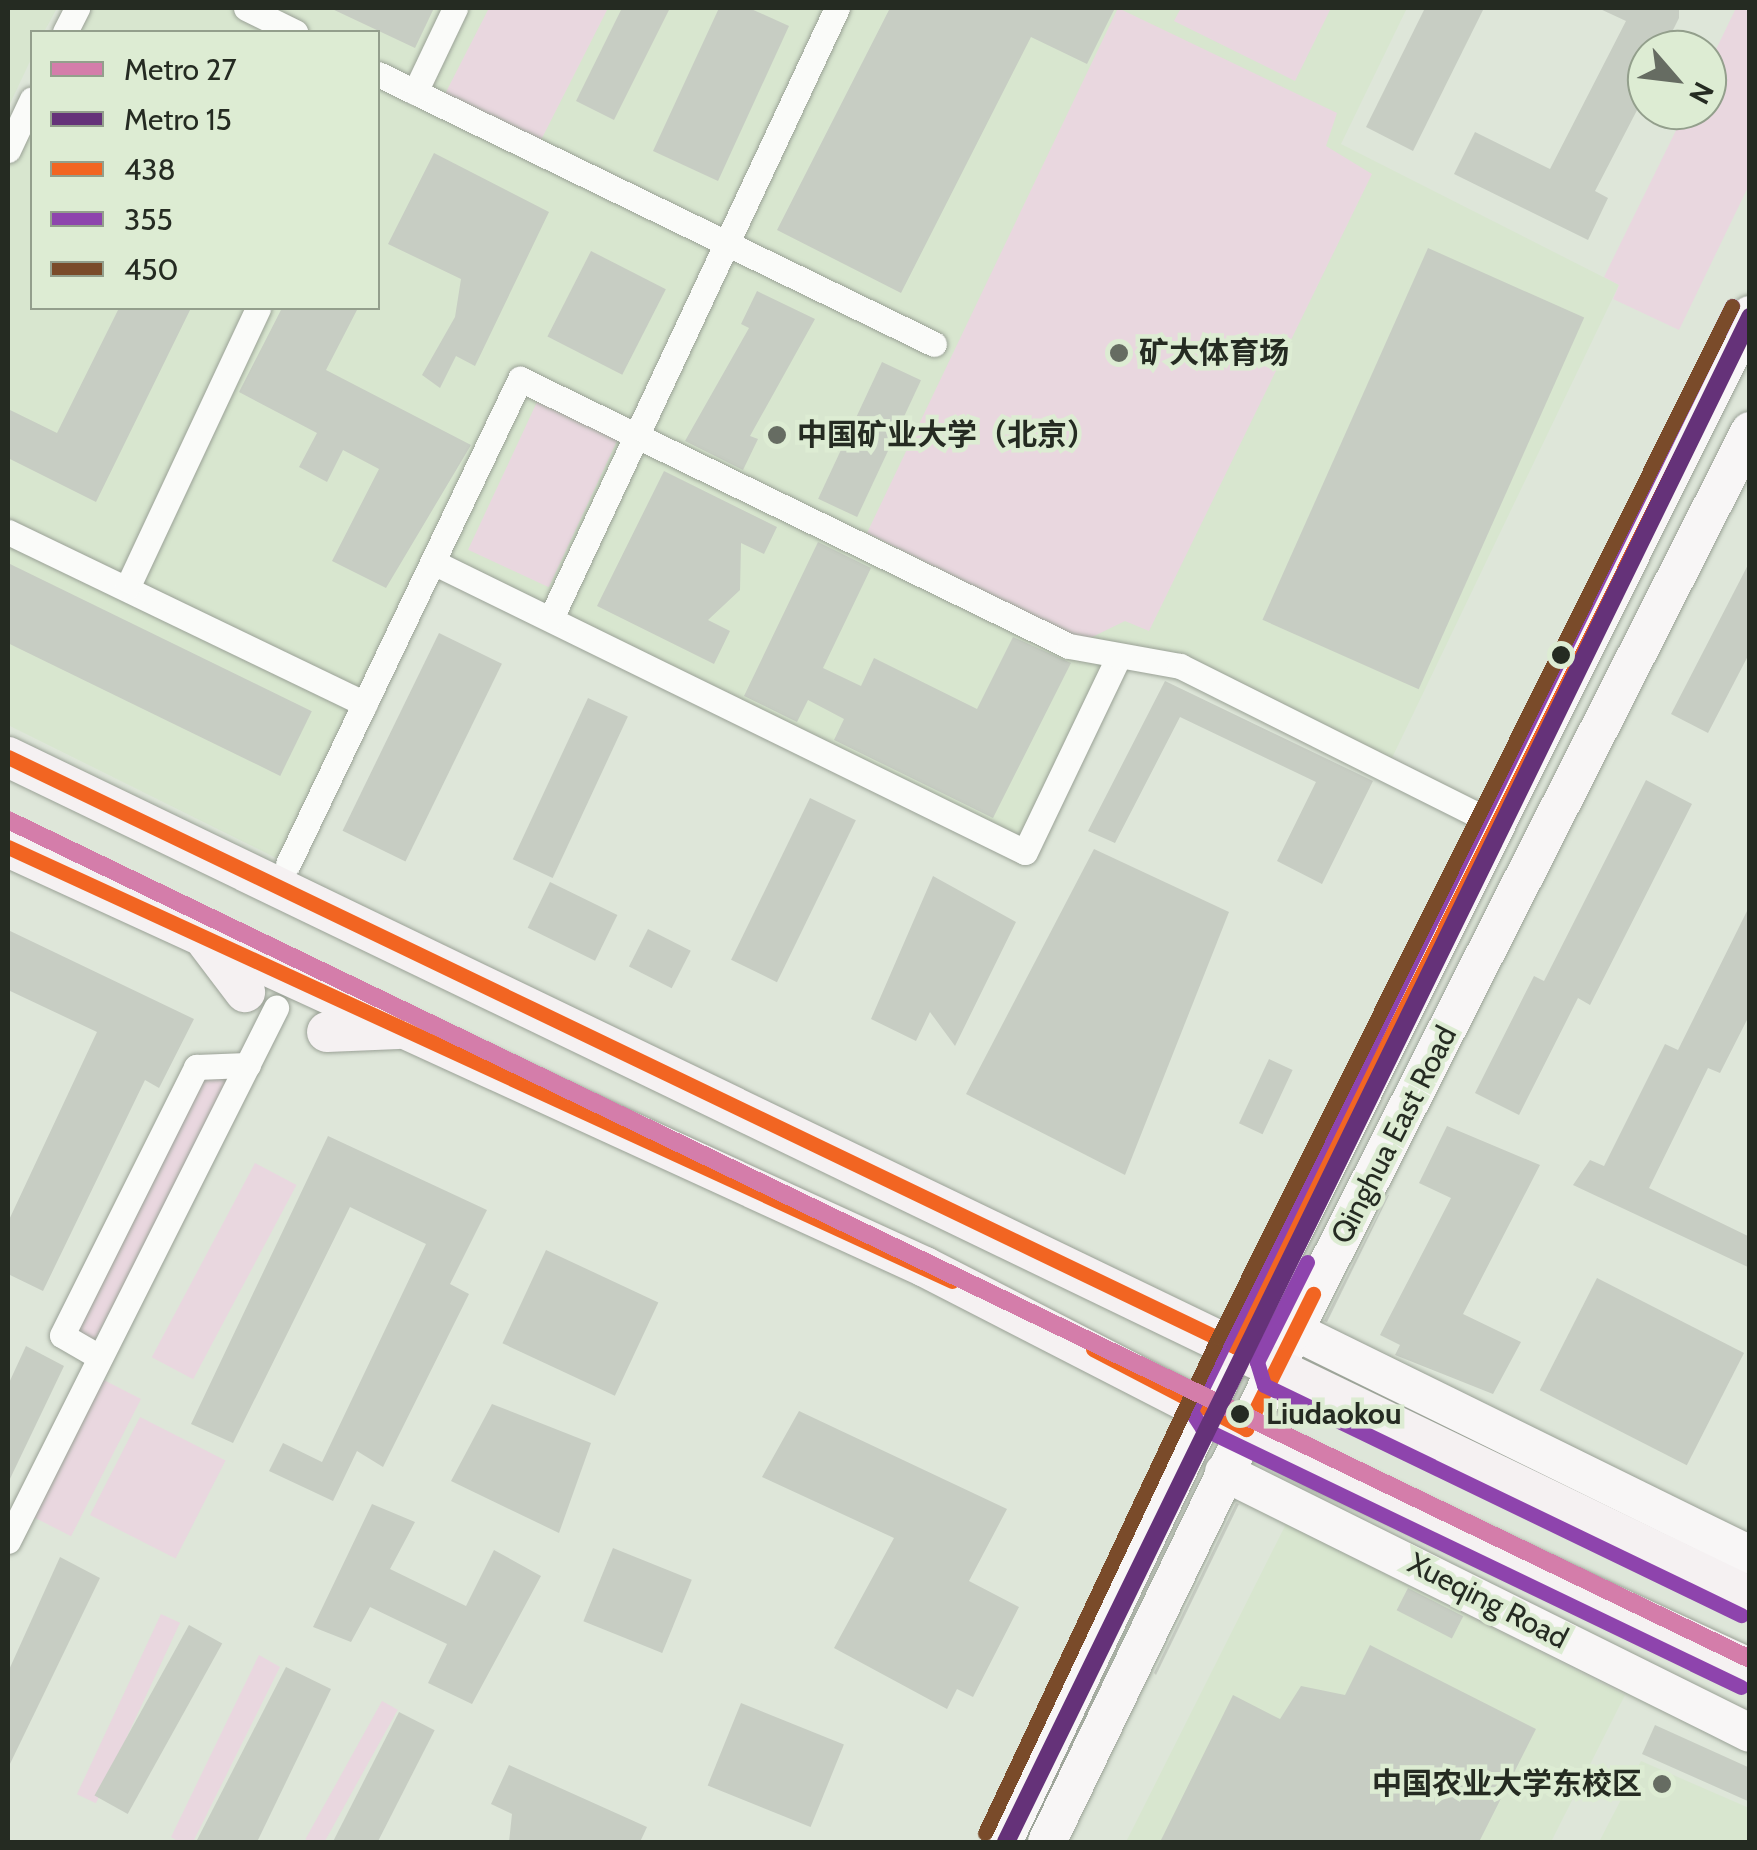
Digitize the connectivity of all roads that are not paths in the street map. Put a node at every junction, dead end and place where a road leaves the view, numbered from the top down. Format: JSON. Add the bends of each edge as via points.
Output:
{"nodes":[{"id":1,"x":246,"y":8,"type":"edge"},
{"id":2,"x":455,"y":8,"type":"edge"},
{"id":3,"x":837,"y":8,"type":"edge"},
{"id":4,"x":291,"y":30,"type":"edge"},
{"id":5,"x":380,"y":75,"type":"edge"},
{"id":6,"x":415,"y":92,"type":"junction"},
{"id":7,"x":30,"y":102,"type":"edge"},
{"id":8,"x":8,"y":150,"type":"edge"},
{"id":9,"x":726,"y":241,"type":"junction"},
{"id":10,"x":257,"y":310,"type":"edge"},
{"id":11,"x":1750,"y":315,"type":"edge"},
{"id":12,"x":934,"y":344,"type":"dead end"},
{"id":13,"x":1716,"y":385,"type":"junction"},
{"id":14,"x":635,"y":434,"type":"junction"},
{"id":15,"x":1745,"y":437,"type":"edge"},
{"id":16,"x":1684,"y":446,"type":"junction"},
{"id":17,"x":8,"y":532,"type":"edge"},
{"id":18,"x":433,"y":562,"type":"junction"},
{"id":19,"x":126,"y":588,"type":"junction"},
{"id":20,"x":551,"y":618,"type":"junction"},
{"id":21,"x":1118,"y":658,"type":"junction"},
{"id":22,"x":365,"y":704,"type":"junction"},
{"id":23,"x":8,"y":757,"type":"edge"},
{"id":24,"x":1498,"y":826,"type":"junction"},
{"id":25,"x":8,"y":847,"type":"edge"},
{"id":26,"x":288,"y":864,"type":"dead end"},
{"id":27,"x":202,"y":935,"type":"junction"},
{"id":28,"x":260,"y":1000,"type":"joint"},
{"id":29,"x":570,"y":1001,"type":"dead end"},
{"id":30,"x":403,"y":1029,"type":"junction"},
{"id":31,"x":327,"y":1032,"type":"dead end"},
{"id":32,"x":626,"y":1051,"type":"junction"},
{"id":33,"x":248,"y":1065,"type":"junction"},
{"id":34,"x":1254,"y":1312,"type":"junction"},
{"id":35,"x":1294,"y":1331,"type":"junction"},
{"id":36,"x":1236,"y":1348,"type":"junction"},
{"id":37,"x":96,"y":1355,"type":"junction"},
{"id":38,"x":1276,"y":1368,"type":"junction"},
{"id":39,"x":1211,"y":1410,"type":"junction"},
{"id":40,"x":1246,"y":1429,"type":"junction"},
{"id":41,"x":1224,"y":1472,"type":"junction"},
{"id":42,"x":8,"y":1541,"type":"edge"},
{"id":43,"x":1743,"y":1581,"type":"edge"},
{"id":44,"x":1750,"y":1669,"type":"edge"},
{"id":45,"x":1750,"y":1733,"type":"edge"},
{"id":46,"x":1003,"y":1842,"type":"edge"},
{"id":47,"x":1048,"y":1842,"type":"edge"}],
"edges":[{"from":1,"to":4,"type":"street"},
{"from":2,"to":6,"type":"street"},
{"from":3,"to":9,"type":"street"},
{"from":5,"to":6,"type":"street"},
{"from":6,"to":9,"type":"street"},
{"from":7,"to":8,"type":"street"},
{"from":9,"to":12,"type":"street"},
{"from":9,"to":14,"type":"street"},
{"from":10,"to":19,"type":"street"},
{"from":11,"to":13,"type":"main road","name":"Qinghua East Road"},
{"from":13,"to":15,"type":"main road"},
{"from":13,"to":16,"type":"main road","name":"Qinghua East Road"},
{"from":14,"to":18,"type":"street","via":[[520,378]]},
{"from":14,"to":20,"type":"street"},
{"from":14,"to":21,"type":"street","via":[[1069,646]]},
{"from":15,"to":16,"type":"main road"},
{"from":15,"to":35,"type":"main road","name":"Qinghua East Road"},
{"from":16,"to":24,"type":"main road","name":"Qinghua East Road"},
{"from":17,"to":19,"type":"street"},
{"from":18,"to":20,"type":"street"},
{"from":18,"to":22,"type":"street"},
{"from":19,"to":22,"type":"street"},
{"from":20,"to":21,"type":"street","via":[[1025,852]]},
{"from":21,"to":24,"type":"street","via":[[1180,666]]},
{"from":22,"to":26,"type":"street"},
{"from":23,"to":32,"type":"main road"},
{"from":24,"to":34,"type":"main road","name":"Qinghua East Road"},
{"from":25,"to":27,"type":"main road","name":"Xueqing Road"},
{"from":27,"to":28,"type":"main road"},
{"from":27,"to":30,"type":"main road","name":"Xueqing Road"},
{"from":28,"to":33,"type":"street"},
{"from":29,"to":32,"type":"main road"},
{"from":30,"to":31,"type":"main road"},
{"from":30,"to":39,"type":"main road","name":"Xueqing Road"},
{"from":32,"to":36,"type":"main road"},
{"from":33,"to":37,"type":"street"},
{"from":33,"to":37,"type":"street","via":[[196,1067],[62,1335]]},
{"from":34,"to":35,"type":"main road"},
{"from":34,"to":36,"type":"main road","name":"Qinghua East Road"},
{"from":35,"to":38,"type":"main road","name":"Qinghua East Road"},
{"from":35,"to":43,"type":"main road"},
{"from":36,"to":38,"type":"main road"},
{"from":36,"to":39,"type":"main road","name":"Qinghua East Road"},
{"from":37,"to":42,"type":"street"},
{"from":38,"to":40,"type":"main road","name":"Qinghua East Road"},
{"from":38,"to":43,"type":"main road"},
{"from":39,"to":40,"type":"main road","name":"Xueqing Road"},
{"from":39,"to":46,"type":"main road","name":"Qinghua East Road"},
{"from":40,"to":41,"type":"main road","name":"Qinghua East Road"},
{"from":40,"to":44,"type":"main road","name":"Xueqing Road"},
{"from":41,"to":45,"type":"main road","name":"Xueqing Road"},
{"from":41,"to":47,"type":"main road","name":"Qinghua East Road"}]}
